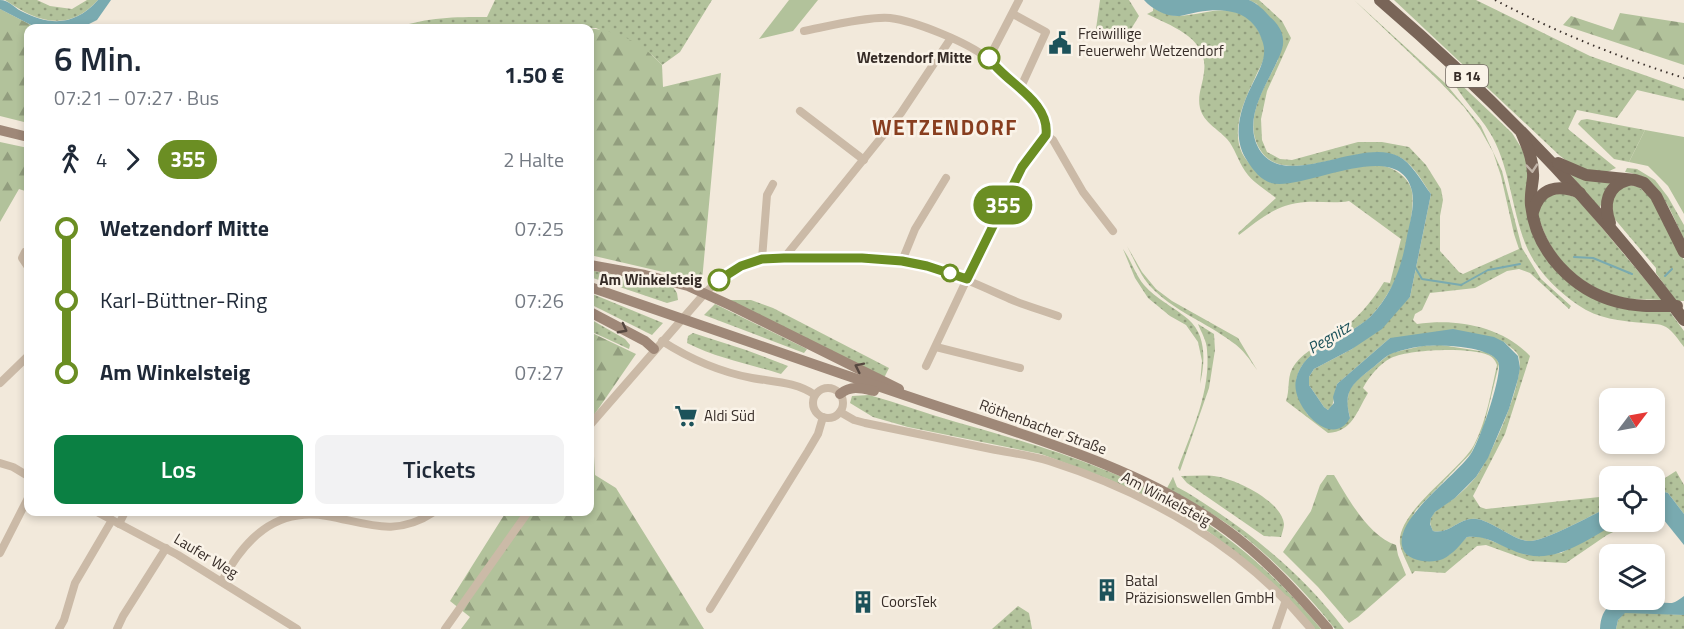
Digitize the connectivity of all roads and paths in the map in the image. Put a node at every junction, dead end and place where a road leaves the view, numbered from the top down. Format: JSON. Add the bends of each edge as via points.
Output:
{"nodes":[{"id":1,"x":1019,"y":0,"type":"edge"},
{"id":2,"x":1380,"y":0,"type":"edge"},
{"id":3,"x":1013,"y":14,"type":"junction"},
{"id":4,"x":804,"y":31,"type":"dead end"},
{"id":5,"x":951,"y":38,"type":"junction"},
{"id":6,"x":989,"y":58,"type":"junction"},
{"id":7,"x":1020,"y":89,"type":"junction"},
{"id":8,"x":800,"y":111,"type":"dead end"},
{"id":9,"x":1517,"y":125,"type":"junction"},
{"id":10,"x":0,"y":130,"type":"edge"},
{"id":11,"x":1046,"y":135,"type":"junction"},
{"id":12,"x":24,"y":136,"type":"edge"},
{"id":13,"x":1549,"y":158,"type":"junction"},
{"id":14,"x":864,"y":160,"type":"junction"},
{"id":15,"x":946,"y":178,"type":"dead end"},
{"id":16,"x":1631,"y":180,"type":"junction"},
{"id":17,"x":773,"y":184,"type":"dead end"},
{"id":18,"x":1581,"y":193,"type":"junction"},
{"id":19,"x":1533,"y":213,"type":"junction"},
{"id":20,"x":1113,"y":231,"type":"dead end"},
{"id":21,"x":1615,"y":232,"type":"junction"},
{"id":22,"x":1684,"y":252,"type":"edge"},
{"id":23,"x":784,"y":258,"type":"junction"},
{"id":24,"x":762,"y":259,"type":"junction"},
{"id":25,"x":902,"y":261,"type":"junction"},
{"id":26,"x":594,"y":266,"type":"edge"},
{"id":27,"x":967,"y":279,"type":"junction"},
{"id":28,"x":594,"y":287,"type":"edge"},
{"id":29,"x":705,"y":293,"type":"junction"},
{"id":30,"x":1684,"y":307,"type":"edge"},
{"id":31,"x":594,"y":314,"type":"edge"},
{"id":32,"x":1058,"y":316,"type":"dead end"},
{"id":33,"x":1684,"y":320,"type":"edge"},
{"id":34,"x":658,"y":345,"type":"junction"},
{"id":35,"x":936,"y":347,"type":"junction"},
{"id":36,"x":24,"y":362,"type":"edge"},
{"id":37,"x":926,"y":366,"type":"dead end"},
{"id":38,"x":1020,"y":368,"type":"dead end"},
{"id":39,"x":0,"y":383,"type":"edge"},
{"id":40,"x":840,"y":394,"type":"junction"},
{"id":41,"x":815,"y":395,"type":"junction"},
{"id":42,"x":909,"y":397,"type":"junction"},
{"id":43,"x":840,"y":412,"type":"junction"},
{"id":44,"x":823,"y":417,"type":"junction"},
{"id":45,"x":594,"y":420,"type":"edge"},
{"id":46,"x":0,"y":463,"type":"edge"},
{"id":47,"x":24,"y":474,"type":"edge"},
{"id":48,"x":24,"y":506,"type":"edge"},
{"id":49,"x":105,"y":516,"type":"edge"},
{"id":50,"x":121,"y":516,"type":"edge"},
{"id":51,"x":297,"y":516,"type":"edge"},
{"id":52,"x":329,"y":516,"type":"edge"},
{"id":53,"x":425,"y":516,"type":"edge"},
{"id":54,"x":525,"y":516,"type":"edge"},
{"id":55,"x":116,"y":522,"type":"junction"},
{"id":56,"x":166,"y":548,"type":"junction"},
{"id":57,"x":0,"y":553,"type":"edge"},
{"id":58,"x":222,"y":582,"type":"junction"},
{"id":59,"x":1286,"y":600,"type":"junction"},
{"id":60,"x":710,"y":609,"type":"dead end"},
{"id":61,"x":59,"y":629,"type":"edge"},
{"id":62,"x":117,"y":629,"type":"edge"},
{"id":63,"x":297,"y":629,"type":"edge"},
{"id":64,"x":445,"y":629,"type":"edge"},
{"id":65,"x":1276,"y":629,"type":"edge"},
{"id":66,"x":1311,"y":629,"type":"edge"},
{"id":67,"x":1328,"y":629,"type":"edge"}],
"edges":[{"from":1,"to":3,"type":"street"},
{"from":2,"to":9,"type":"main road","number":"B 14"},
{"from":3,"to":6,"type":"street"},
{"from":3,"to":7,"type":"street","via":[[1046,32]]},
{"from":4,"to":5,"type":"street","via":[[882,18],[914,24]]},
{"from":5,"to":6,"type":"street"},
{"from":5,"to":14,"type":"street"},
{"from":6,"to":7,"type":"street"},
{"from":7,"to":11,"type":"street","via":[[1040,110]]},
{"from":8,"to":14,"type":"street"},
{"from":9,"to":13,"type":"main road","number":"B 14"},
{"from":9,"to":19,"type":"main road","one_way":true,"via":[[1532,162]]},
{"from":10,"to":12,"type":"main road"},
{"from":11,"to":20,"type":"street"},
{"from":11,"to":27,"type":"street","via":[[1022,167]]},
{"from":13,"to":16,"type":"main road","via":[[1586,175]]},
{"from":13,"to":18,"type":"main road","number":"B 14"},
{"from":14,"to":23,"type":"street"},
{"from":15,"to":25,"type":"street","via":[[915,229]]},
{"from":16,"to":21,"type":"main road","via":[[1614,187],[1608,197],[1606,209]]},
{"from":16,"to":22,"type":"main road","via":[[1644,183],[1653,191]]},
{"from":17,"to":24,"type":"street","via":[[767,195]]},
{"from":18,"to":19,"type":"main road","via":[[1553,189],[1539,198]]},
{"from":18,"to":21,"type":"main road","number":"B 14"},
{"from":19,"to":30,"type":"main road","via":[[1556,263],[1592,292],[1644,306]]},
{"from":21,"to":33,"type":"main road","number":"B 14"},
{"from":23,"to":24,"type":"street"},
{"from":23,"to":25,"type":"street"},
{"from":24,"to":29,"type":"street","via":[[733,271]]},
{"from":25,"to":27,"type":"street"},
{"from":26,"to":29,"type":"main road"},
{"from":27,"to":32,"type":"street"},
{"from":27,"to":35,"type":"street"},
{"from":28,"to":42,"type":"main road","name":"Röthenbacher Straße"},
{"from":29,"to":34,"type":"street"},
{"from":42,"to":29,"type":"main road","one_way":true,"via":[[895,385]]},
{"from":31,"to":34,"type":"main road","one_way":true},
{"from":34,"to":41,"type":"street","via":[[715,368],[788,383]]},
{"from":34,"to":45,"type":"street"},
{"from":35,"to":37,"type":"street"},
{"from":35,"to":38,"type":"street"},
{"from":36,"to":39,"type":"street"},
{"from":40,"to":41,"type":"street","via":[[827,388]]},
{"from":40,"to":42,"type":"main road","via":[[859,387],[899,400]]},
{"from":40,"to":43,"type":"street"},
{"from":41,"to":44,"type":"street","via":[[813,406]]},
{"from":42,"to":67,"type":"main road","name":"Röthenbacher Straße","via":[[1112,468],[1155,487],[1200,512],[1254,552]]},
{"from":43,"to":44,"type":"street","via":[[832,418]]},
{"from":43,"to":59,"type":"street","name":"Am Winkelsteig","via":[[865,423],[1047,461],[1131,493],[1213,539]]},
{"from":44,"to":60,"type":"street","via":[[808,451]]},
{"from":46,"to":47,"type":"street"},
{"from":48,"to":57,"type":"street"},
{"from":49,"to":55,"type":"street","name":"Laufer Weg"},
{"from":50,"to":55,"type":"street"},
{"from":51,"to":58,"type":"street","via":[[258,532],[242,548]]},
{"from":52,"to":53,"type":"street","via":[[392,527]]},
{"from":54,"to":64,"type":"street"},
{"from":55,"to":56,"type":"street","name":"Laufer Weg"},
{"from":55,"to":61,"type":"street","via":[[75,584]]},
{"from":56,"to":58,"type":"street","name":"Laufer Weg"},
{"from":56,"to":62,"type":"street"},
{"from":58,"to":63,"type":"street","name":"Laufer Weg"},
{"from":59,"to":65,"type":"street"},
{"from":59,"to":66,"type":"street","name":"Am Winkelsteig"}]}
